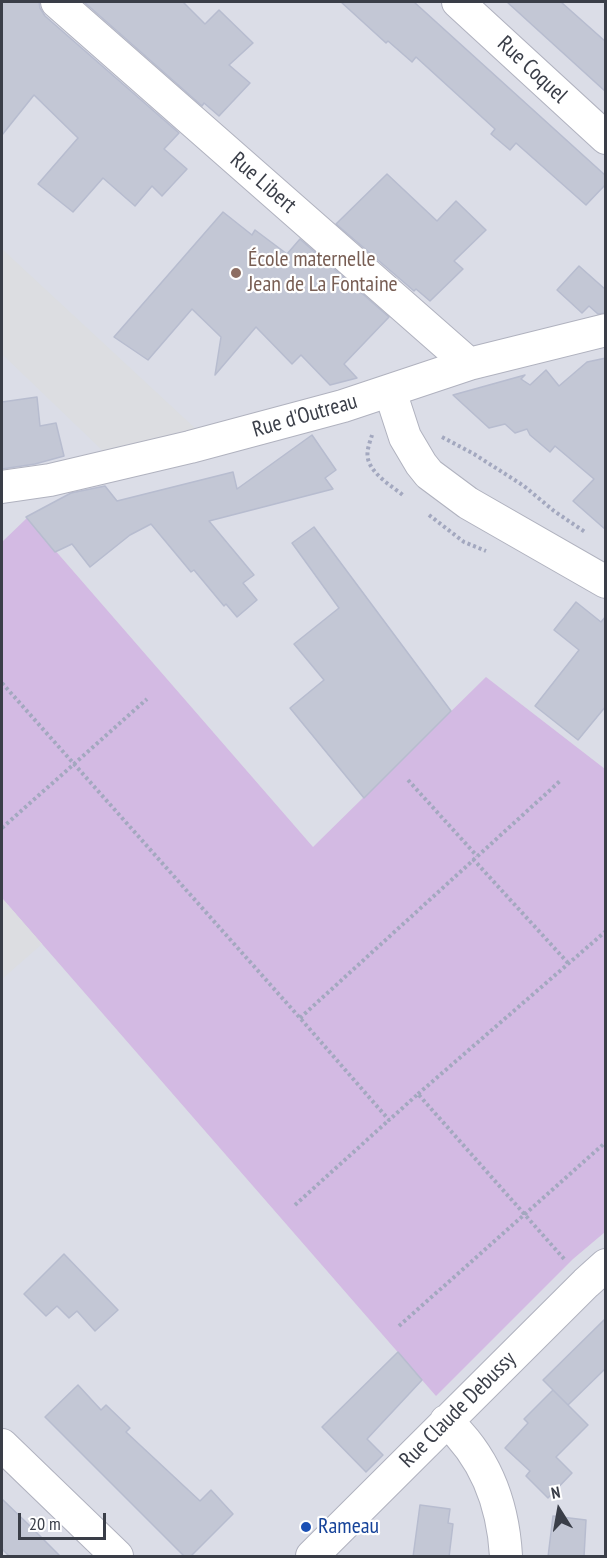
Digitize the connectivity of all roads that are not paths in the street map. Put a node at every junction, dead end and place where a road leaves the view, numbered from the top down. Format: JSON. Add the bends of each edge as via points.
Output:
{"nodes":[{"id":1,"x":57,"y":2,"type":"edge"},
{"id":2,"x":458,"y":2,"type":"edge"},
{"id":3,"x":606,"y":138,"type":"edge"},
{"id":4,"x":606,"y":330,"type":"edge"},
{"id":5,"x":469,"y":364,"type":"junction"},
{"id":6,"x":390,"y":391,"type":"junction"},
{"id":7,"x":2,"y":487,"type":"edge"},
{"id":8,"x":606,"y":582,"type":"edge"},
{"id":9,"x":596,"y":1274,"type":"edge"},
{"id":10,"x":446,"y":1421,"type":"junction"},
{"id":11,"x":8,"y":1463,"type":"edge"},
{"id":12,"x":117,"y":1557,"type":"edge"},
{"id":13,"x":312,"y":1557,"type":"edge"},
{"id":14,"x":506,"y":1557,"type":"edge"}],
"edges":[{"from":1,"to":5,"type":"street","name":"Rue Libert"},
{"from":2,"to":3,"type":"street","name":"Rue Coquel"},
{"from":4,"to":5,"type":"street","name":"Rue d'Outreau"},
{"from":5,"to":6,"type":"street","name":"Rue d'Outreau"},
{"from":6,"to":7,"type":"street","name":"Rue d'Outreau","via":[[190,447],[79,474]]},
{"from":6,"to":8,"type":"street","via":[[405,437],[429,474],[468,503]]},
{"from":9,"to":10,"type":"street","name":"Rue Claude Debussy"},
{"from":10,"to":13,"type":"street","name":"Rue Claude Debussy"},
{"from":10,"to":14,"type":"street","via":[[471,1446],[487,1474],[498,1507]]},
{"from":11,"to":12,"type":"street"}]}
